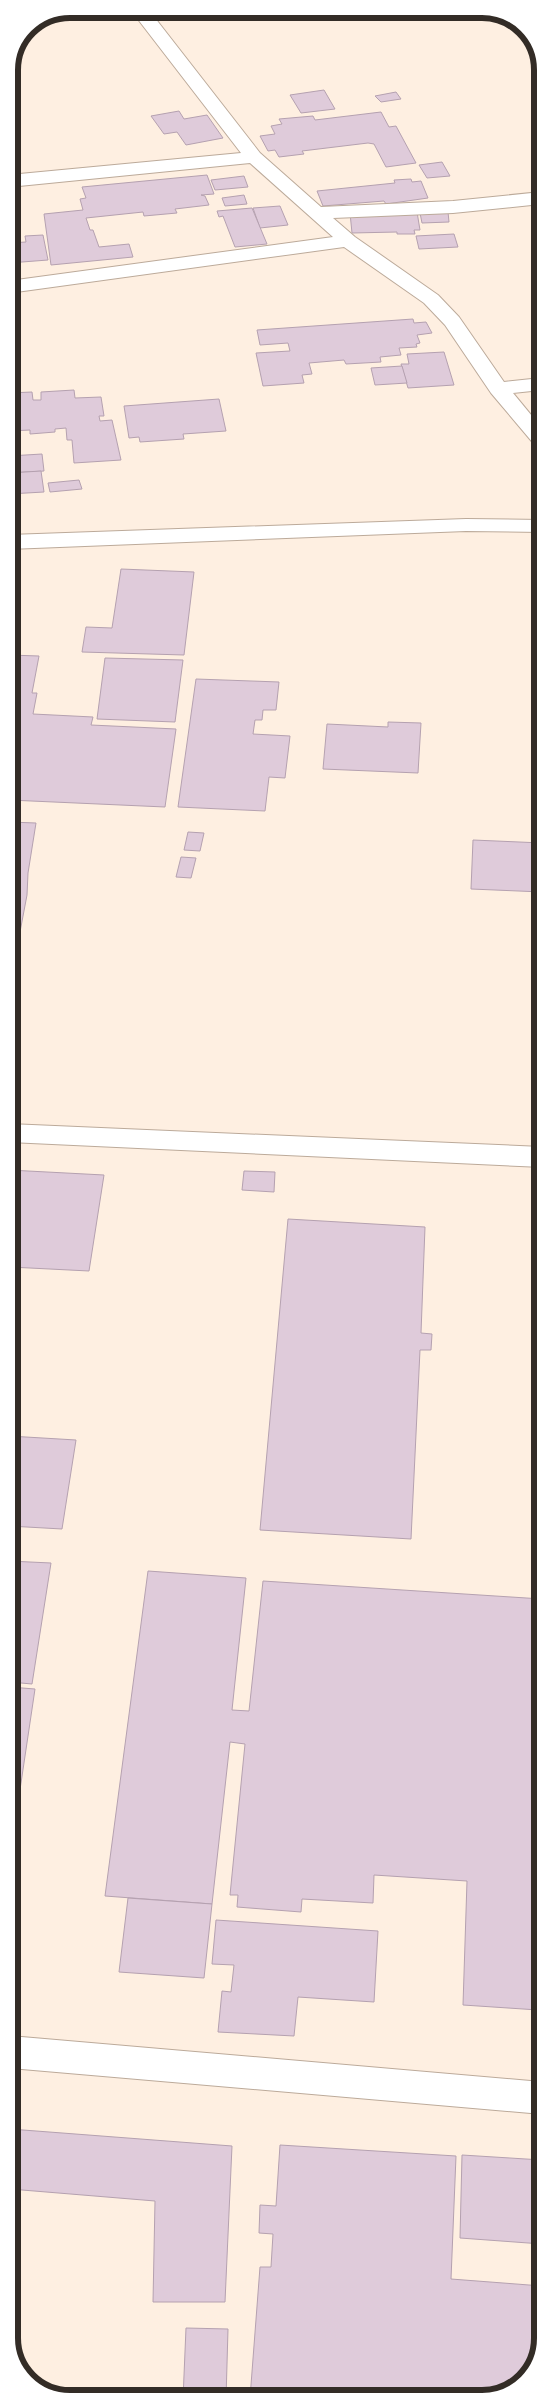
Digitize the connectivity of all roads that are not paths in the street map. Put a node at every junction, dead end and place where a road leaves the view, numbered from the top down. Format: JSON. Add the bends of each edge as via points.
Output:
{"nodes":[{"id":1,"x":146,"y":18,"type":"edge"},
{"id":2,"x":254,"y":157,"type":"junction"},
{"id":3,"x":18,"y":180,"type":"edge"},
{"id":4,"x":534,"y":199,"type":"edge"},
{"id":5,"x":316,"y":213,"type":"junction"},
{"id":6,"x":348,"y":241,"type":"junction"},
{"id":7,"x":18,"y":287,"type":"edge"},
{"id":8,"x":534,"y":385,"type":"edge"},
{"id":9,"x":498,"y":389,"type":"junction"},
{"id":10,"x":534,"y":432,"type":"edge"},
{"id":11,"x":534,"y":526,"type":"edge"},
{"id":12,"x":18,"y":542,"type":"edge"},
{"id":13,"x":18,"y":1132,"type":"edge"},
{"id":14,"x":534,"y":1157,"type":"edge"},
{"id":15,"x":18,"y":2053,"type":"edge"},
{"id":16,"x":534,"y":2097,"type":"edge"}],
"edges":[{"from":1,"to":2,"type":"street"},
{"from":2,"to":3,"type":"street"},
{"from":2,"to":5,"type":"street"},
{"from":4,"to":5,"type":"street","via":[[453,208]]},
{"from":5,"to":6,"type":"street"},
{"from":6,"to":7,"type":"street"},
{"from":6,"to":9,"type":"street","via":[[431,299],[452,321]]},
{"from":8,"to":9,"type":"street"},
{"from":9,"to":10,"type":"street"},
{"from":11,"to":12,"type":"street","via":[[466,525]]},
{"from":13,"to":14,"type":"street"},
{"from":15,"to":16,"type":"street"}]}
